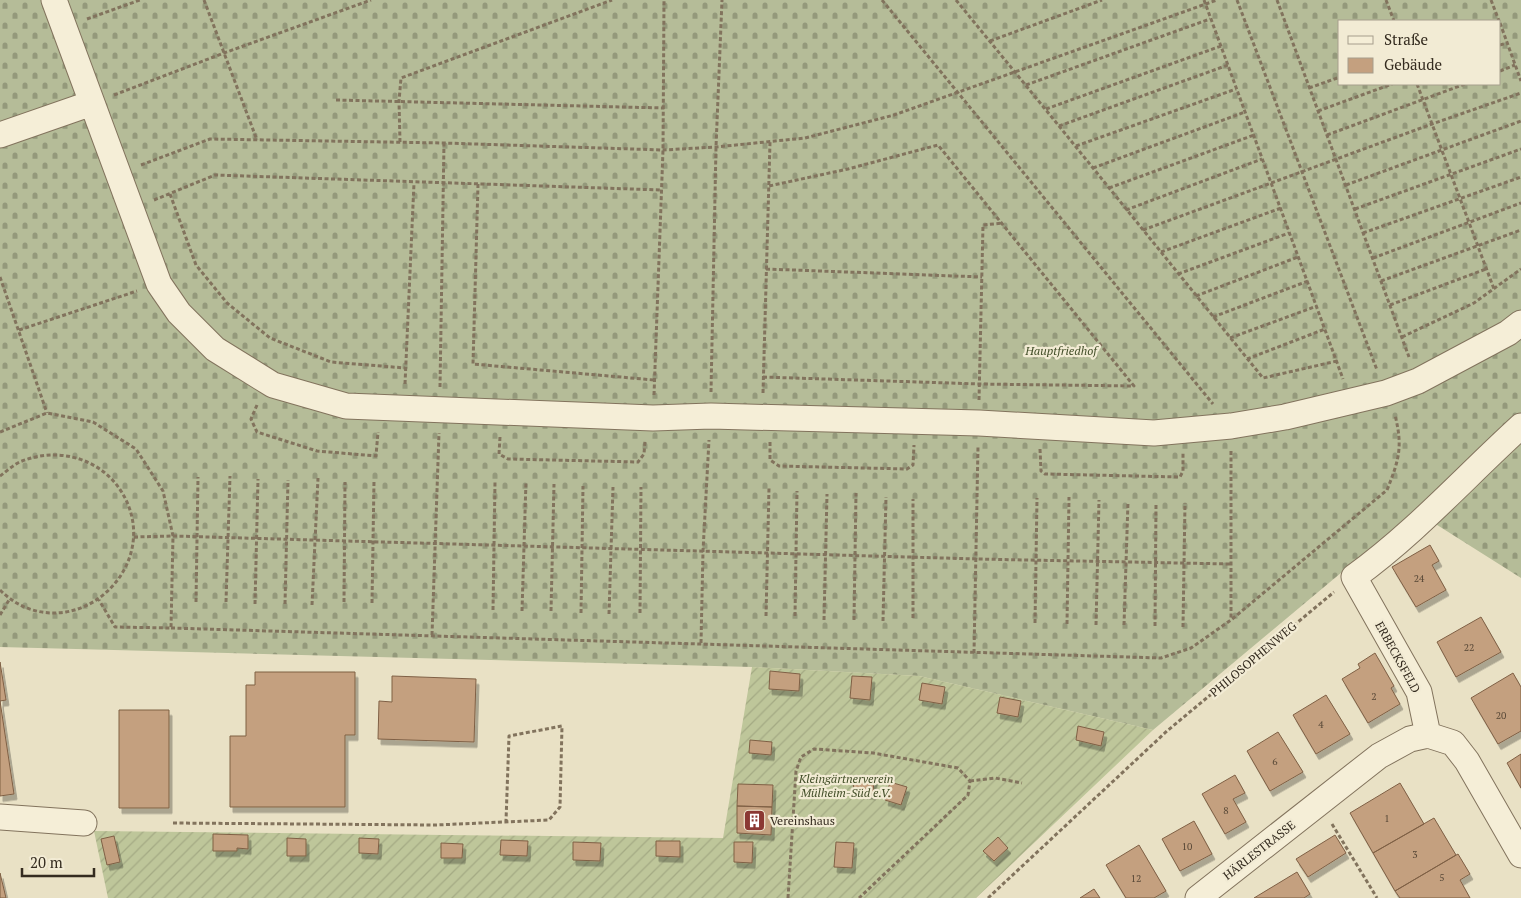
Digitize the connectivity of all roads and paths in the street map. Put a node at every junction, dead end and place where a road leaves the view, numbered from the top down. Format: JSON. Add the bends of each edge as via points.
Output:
{"nodes":[{"id":1,"x":54,"y":0,"type":"edge"},
{"id":2,"x":140,"y":0,"type":"edge"},
{"id":3,"x":204,"y":0,"type":"edge"},
{"id":4,"x":371,"y":0,"type":"edge"},
{"id":5,"x":612,"y":0,"type":"edge"},
{"id":6,"x":664,"y":0,"type":"edge"},
{"id":7,"x":722,"y":0,"type":"edge"},
{"id":8,"x":882,"y":0,"type":"edge"},
{"id":9,"x":956,"y":0,"type":"edge"},
{"id":10,"x":1102,"y":0,"type":"edge"},
{"id":11,"x":1217,"y":0,"type":"edge"},
{"id":12,"x":1237,"y":0,"type":"edge"},
{"id":13,"x":1277,"y":0,"type":"edge"},
{"id":14,"x":1386,"y":0,"type":"edge"},
{"id":15,"x":1491,"y":0,"type":"edge"},
{"id":16,"x":1204,"y":2,"type":"edge"},
{"id":17,"x":1210,"y":19,"type":"junction"},
{"id":18,"x":1394,"y":20,"type":"edge"},
{"id":19,"x":1498,"y":20,"type":"edge"},
{"id":20,"x":64,"y":28,"type":"junction"},
{"id":21,"x":1501,"y":28,"type":"edge"},
{"id":22,"x":990,"y":41,"type":"junction"},
{"id":23,"x":1507,"y":43,"type":"junction"},
{"id":24,"x":1501,"y":45,"type":"edge"},
{"id":25,"x":1221,"y":46,"type":"junction"},
{"id":26,"x":224,"y":53,"type":"junction"},
{"id":27,"x":1228,"y":65,"type":"junction"},
{"id":28,"x":1515,"y":65,"type":"junction"},
{"id":29,"x":1501,"y":71,"type":"edge"},
{"id":30,"x":1016,"y":73,"type":"junction"},
{"id":31,"x":1338,"y":78,"type":"edge"},
{"id":32,"x":1521,"y":81,"type":"edge"},
{"id":33,"x":1389,"y":85,"type":"edge"},
{"id":34,"x":1417,"y":85,"type":"edge"},
{"id":35,"x":1462,"y":85,"type":"edge"},
{"id":36,"x":1026,"y":86,"type":"junction"},
{"id":37,"x":1309,"y":88,"type":"junction"},
{"id":38,"x":1236,"y":89,"type":"junction"},
{"id":39,"x":959,"y":93,"type":"junction"},
{"id":40,"x":1521,"y":93,"type":"edge"},
{"id":41,"x":1423,"y":99,"type":"junction"},
{"id":42,"x":336,"y":100,"type":"dead end"},
{"id":43,"x":399,"y":101,"type":"junction"},
{"id":44,"x":92,"y":103,"type":"junction"},
{"id":45,"x":664,"y":108,"type":"junction"},
{"id":46,"x":1046,"y":109,"type":"junction"},
{"id":47,"x":1318,"y":111,"type":"junction"},
{"id":48,"x":1245,"y":112,"type":"junction"},
{"id":49,"x":1521,"y":121,"type":"edge"},
{"id":50,"x":1432,"y":124,"type":"junction"},
{"id":51,"x":1059,"y":126,"type":"junction"},
{"id":52,"x":0,"y":135,"type":"edge"},
{"id":53,"x":1254,"y":135,"type":"junction"},
{"id":54,"x":1327,"y":135,"type":"junction"},
{"id":55,"x":257,"y":140,"type":"junction"},
{"id":56,"x":400,"y":142,"type":"junction"},
{"id":57,"x":770,"y":142,"type":"junction"},
{"id":58,"x":1076,"y":146,"type":"junction"},
{"id":59,"x":716,"y":147,"type":"junction"},
{"id":60,"x":1521,"y":149,"type":"edge"},
{"id":61,"x":664,"y":150,"type":"junction"},
{"id":62,"x":1442,"y":150,"type":"junction"},
{"id":63,"x":1262,"y":159,"type":"junction"},
{"id":64,"x":1336,"y":160,"type":"junction"},
{"id":65,"x":1093,"y":168,"type":"junction"},
{"id":66,"x":1303,"y":172,"type":"junction"},
{"id":67,"x":119,"y":173,"type":"junction"},
{"id":68,"x":1451,"y":174,"type":"junction"},
{"id":69,"x":1521,"y":177,"type":"edge"},
{"id":70,"x":414,"y":183,"type":"junction"},
{"id":71,"x":1271,"y":183,"type":"junction"},
{"id":72,"x":478,"y":184,"type":"junction"},
{"id":73,"x":1346,"y":185,"type":"junction"},
{"id":74,"x":768,"y":186,"type":"junction"},
{"id":75,"x":1109,"y":188,"type":"junction"},
{"id":76,"x":661,"y":190,"type":"junction"},
{"id":77,"x":170,"y":194,"type":"junction"},
{"id":78,"x":1460,"y":198,"type":"junction"},
{"id":79,"x":1521,"y":203,"type":"edge"},
{"id":80,"x":1281,"y":208,"type":"junction"},
{"id":81,"x":132,"y":209,"type":"junction"},
{"id":82,"x":1354,"y":209,"type":"junction"},
{"id":83,"x":1126,"y":210,"type":"junction"},
{"id":84,"x":1469,"y":222,"type":"junction"},
{"id":85,"x":1143,"y":230,"type":"junction"},
{"id":86,"x":1521,"y":230,"type":"edge"},
{"id":87,"x":1290,"y":233,"type":"junction"},
{"id":88,"x":1363,"y":233,"type":"junction"},
{"id":89,"x":1478,"y":247,"type":"junction"},
{"id":90,"x":1161,"y":252,"type":"junction"},
{"id":91,"x":1298,"y":257,"type":"junction"},
{"id":92,"x":1373,"y":258,"type":"junction"},
{"id":93,"x":766,"y":269,"type":"junction"},
{"id":94,"x":1486,"y":269,"type":"junction"},
{"id":95,"x":1521,"y":269,"type":"edge"},
{"id":96,"x":1178,"y":274,"type":"junction"},
{"id":97,"x":0,"y":277,"type":"edge"},
{"id":98,"x":982,"y":277,"type":"dead end"},
{"id":99,"x":1308,"y":281,"type":"junction"},
{"id":100,"x":1381,"y":281,"type":"junction"},
{"id":101,"x":159,"y":284,"type":"junction"},
{"id":102,"x":1494,"y":289,"type":"junction"},
{"id":103,"x":1196,"y":296,"type":"junction"},
{"id":104,"x":1390,"y":305,"type":"junction"},
{"id":105,"x":1317,"y":306,"type":"junction"},
{"id":106,"x":1213,"y":317,"type":"junction"},
{"id":107,"x":1521,"y":324,"type":"edge"},
{"id":108,"x":1325,"y":329,"type":"junction"},
{"id":109,"x":19,"y":330,"type":"junction"},
{"id":110,"x":1402,"y":337,"type":"junction"},
{"id":111,"x":1230,"y":338,"type":"junction"},
{"id":112,"x":1247,"y":358,"type":"junction"},
{"id":113,"x":1337,"y":361,"type":"junction"},
{"id":114,"x":405,"y":368,"type":"junction"},
{"id":115,"x":763,"y":377,"type":"junction"},
{"id":116,"x":654,"y":380,"type":"junction"},
{"id":117,"x":267,"y":381,"type":"junction"},
{"id":118,"x":1418,"y":382,"type":"junction"},
{"id":119,"x":1386,"y":392,"type":"junction"},
{"id":120,"x":1351,"y":402,"type":"junction"},
{"id":121,"x":392,"y":407,"type":"junction"},
{"id":122,"x":501,"y":411,"type":"junction"},
{"id":123,"x":47,"y":413,"type":"junction"},
{"id":124,"x":711,"y":416,"type":"junction"},
{"id":125,"x":649,"y":418,"type":"junction"},
{"id":126,"x":766,"y":418,"type":"junction"},
{"id":127,"x":915,"y":422,"type":"junction"},
{"id":128,"x":1040,"y":426,"type":"junction"},
{"id":129,"x":1231,"y":426,"type":"junction"},
{"id":130,"x":1521,"y":426,"type":"edge"},
{"id":131,"x":1183,"y":430,"type":"junction"},
{"id":132,"x":0,"y":432,"type":"edge"},
{"id":133,"x":0,"y":476,"type":"edge"},
{"id":134,"x":230,"y":476,"type":"dead end"},
{"id":135,"x":198,"y":478,"type":"dead end"},
{"id":136,"x":318,"y":478,"type":"dead end"},
{"id":137,"x":258,"y":479,"type":"dead end"},
{"id":138,"x":288,"y":480,"type":"dead end"},
{"id":139,"x":374,"y":481,"type":"dead end"},
{"id":140,"x":526,"y":481,"type":"dead end"},
{"id":141,"x":345,"y":482,"type":"dead end"},
{"id":142,"x":495,"y":482,"type":"dead end"},
{"id":143,"x":554,"y":484,"type":"dead end"},
{"id":144,"x":583,"y":486,"type":"dead end"},
{"id":145,"x":613,"y":487,"type":"dead end"},
{"id":146,"x":641,"y":487,"type":"dead end"},
{"id":147,"x":769,"y":488,"type":"dead end"},
{"id":148,"x":797,"y":491,"type":"dead end"},
{"id":149,"x":856,"y":493,"type":"dead end"},
{"id":150,"x":828,"y":494,"type":"dead end"},
{"id":151,"x":886,"y":497,"type":"dead end"},
{"id":152,"x":1069,"y":497,"type":"dead end"},
{"id":153,"x":1037,"y":498,"type":"dead end"},
{"id":154,"x":913,"y":499,"type":"dead end"},
{"id":155,"x":1098,"y":500,"type":"dead end"},
{"id":156,"x":1128,"y":502,"type":"dead end"},
{"id":157,"x":1185,"y":503,"type":"dead end"},
{"id":158,"x":1156,"y":504,"type":"dead end"},
{"id":159,"x":173,"y":536,"type":"junction"},
{"id":160,"x":134,"y":537,"type":"junction"},
{"id":161,"x":197,"y":537,"type":"junction"},
{"id":162,"x":228,"y":538,"type":"junction"},
{"id":163,"x":257,"y":539,"type":"junction"},
{"id":164,"x":286,"y":539,"type":"junction"},
{"id":165,"x":315,"y":540,"type":"junction"},
{"id":166,"x":344,"y":541,"type":"junction"},
{"id":167,"x":373,"y":542,"type":"junction"},
{"id":168,"x":494,"y":545,"type":"junction"},
{"id":169,"x":524,"y":546,"type":"junction"},
{"id":170,"x":552,"y":547,"type":"junction"},
{"id":171,"x":582,"y":548,"type":"junction"},
{"id":172,"x":611,"y":548,"type":"junction"},
{"id":173,"x":640,"y":549,"type":"junction"},
{"id":174,"x":703,"y":551,"type":"junction"},
{"id":175,"x":767,"y":553,"type":"junction"},
{"id":176,"x":796,"y":554,"type":"junction"},
{"id":177,"x":826,"y":554,"type":"junction"},
{"id":178,"x":855,"y":555,"type":"junction"},
{"id":179,"x":884,"y":556,"type":"junction"},
{"id":180,"x":913,"y":557,"type":"junction"},
{"id":181,"x":1037,"y":560,"type":"junction"},
{"id":182,"x":1068,"y":561,"type":"junction"},
{"id":183,"x":1097,"y":562,"type":"junction"},
{"id":184,"x":1126,"y":562,"type":"junction"},
{"id":185,"x":1156,"y":563,"type":"junction"},
{"id":186,"x":1184,"y":563,"type":"junction"},
{"id":187,"x":1230,"y":564,"type":"junction"},
{"id":188,"x":1354,"y":577,"type":"junction"},
{"id":189,"x":0,"y":590,"type":"edge"},
{"id":190,"x":9,"y":600,"type":"junction"},
{"id":191,"x":99,"y":600,"type":"junction"},
{"id":192,"x":196,"y":602,"type":"dead end"},
{"id":193,"x":226,"y":602,"type":"dead end"},
{"id":194,"x":344,"y":602,"type":"dead end"},
{"id":195,"x":372,"y":602,"type":"dead end"},
{"id":196,"x":255,"y":604,"type":"dead end"},
{"id":197,"x":285,"y":604,"type":"dead end"},
{"id":198,"x":312,"y":605,"type":"dead end"},
{"id":199,"x":493,"y":610,"type":"dead end"},
{"id":200,"x":522,"y":611,"type":"dead end"},
{"id":201,"x":551,"y":611,"type":"dead end"},
{"id":202,"x":581,"y":613,"type":"dead end"},
{"id":203,"x":640,"y":613,"type":"dead end"},
{"id":204,"x":609,"y":614,"type":"dead end"},
{"id":205,"x":0,"y":615,"type":"edge"},
{"id":206,"x":766,"y":616,"type":"dead end"},
{"id":207,"x":795,"y":616,"type":"dead end"},
{"id":208,"x":913,"y":618,"type":"dead end"},
{"id":209,"x":824,"y":620,"type":"dead end"},
{"id":210,"x":854,"y":620,"type":"dead end"},
{"id":211,"x":1232,"y":620,"type":"junction"},
{"id":212,"x":883,"y":621,"type":"dead end"},
{"id":213,"x":1035,"y":623,"type":"dead end"},
{"id":214,"x":1067,"y":624,"type":"dead end"},
{"id":215,"x":1096,"y":625,"type":"dead end"},
{"id":216,"x":1124,"y":625,"type":"dead end"},
{"id":217,"x":1155,"y":626,"type":"dead end"},
{"id":218,"x":1183,"y":627,"type":"dead end"},
{"id":219,"x":171,"y":628,"type":"junction"},
{"id":220,"x":701,"y":644,"type":"junction"},
{"id":221,"x":1428,"y":735,"type":"junction"},
{"id":222,"x":970,"y":781,"type":"junction"},
{"id":223,"x":1022,"y":784,"type":"dead end"},
{"id":224,"x":1319,"y":802,"type":"junction"},
{"id":225,"x":0,"y":817,"type":"edge"},
{"id":226,"x":506,"y":821,"type":"junction"},
{"id":227,"x":84,"y":823,"type":"dead end"},
{"id":228,"x":173,"y":823,"type":"dead end"},
{"id":229,"x":1521,"y":855,"type":"edge"},
{"id":230,"x":788,"y":898,"type":"edge"},
{"id":231,"x":859,"y":898,"type":"edge"},
{"id":232,"x":988,"y":898,"type":"edge"},
{"id":233,"x":1198,"y":898,"type":"edge"},
{"id":234,"x":1377,"y":898,"type":"edge"}],
"edges":[{"from":1,"to":20,"type":"street"},
{"from":2,"to":20,"type":"path"},
{"from":3,"to":26,"type":"path"},
{"from":4,"to":26,"type":"path"},
{"from":5,"to":43,"type":"path","via":[[401,78]]},
{"from":6,"to":45,"type":"path"},
{"from":7,"to":59,"type":"path"},
{"from":8,"to":39,"type":"path"},
{"from":9,"to":22,"type":"path"},
{"from":10,"to":22,"type":"path"},
{"from":11,"to":16,"type":"path"},
{"from":12,"to":66,"type":"path"},
{"from":13,"to":37,"type":"path"},
{"from":14,"to":18,"type":"path"},
{"from":15,"to":19,"type":"path"},
{"from":16,"to":17,"type":"path"},
{"from":16,"to":30,"type":"path"},
{"from":17,"to":25,"type":"path"},
{"from":17,"to":36,"type":"path"},
{"from":20,"to":44,"type":"street"},
{"from":21,"to":23,"type":"path"},
{"from":22,"to":30,"type":"path"},
{"from":23,"to":24,"type":"path"},
{"from":23,"to":28,"type":"path"},
{"from":25,"to":27,"type":"path"},
{"from":25,"to":46,"type":"path"},
{"from":26,"to":44,"type":"path"},
{"from":26,"to":55,"type":"path"},
{"from":27,"to":38,"type":"path"},
{"from":27,"to":51,"type":"path"},
{"from":28,"to":29,"type":"path"},
{"from":28,"to":32,"type":"path"},
{"from":30,"to":36,"type":"path"},
{"from":30,"to":39,"type":"path"},
{"from":31,"to":37,"type":"path"},
{"from":33,"to":47,"type":"path"},
{"from":34,"to":41,"type":"path"},
{"from":35,"to":41,"type":"path"},
{"from":36,"to":46,"type":"path"},
{"from":37,"to":47,"type":"path"},
{"from":38,"to":48,"type":"path"},
{"from":38,"to":58,"type":"path"},
{"from":39,"to":57,"type":"path","via":[[894,115],[805,138]]},
{"from":39,"to":129,"type":"path"},
{"from":40,"to":50,"type":"path"},
{"from":41,"to":50,"type":"path"},
{"from":41,"to":54,"type":"path"},
{"from":42,"to":43,"type":"path"},
{"from":43,"to":45,"type":"path"},
{"from":43,"to":56,"type":"path"},
{"from":44,"to":52,"type":"street"},
{"from":44,"to":67,"type":"street"},
{"from":45,"to":61,"type":"path"},
{"from":46,"to":51,"type":"path"},
{"from":47,"to":54,"type":"path"},
{"from":48,"to":53,"type":"path"},
{"from":48,"to":65,"type":"path"},
{"from":49,"to":62,"type":"path"},
{"from":50,"to":62,"type":"path"},
{"from":50,"to":64,"type":"path"},
{"from":51,"to":58,"type":"path"},
{"from":53,"to":63,"type":"path"},
{"from":53,"to":75,"type":"path"},
{"from":54,"to":64,"type":"path"},
{"from":55,"to":56,"type":"path"},
{"from":55,"to":67,"type":"path","via":[[210,139]]},
{"from":56,"to":61,"type":"path"},
{"from":57,"to":59,"type":"path"},
{"from":57,"to":74,"type":"path"},
{"from":58,"to":65,"type":"path"},
{"from":59,"to":61,"type":"path"},
{"from":59,"to":124,"type":"path"},
{"from":60,"to":68,"type":"path"},
{"from":61,"to":76,"type":"path"},
{"from":62,"to":68,"type":"path"},
{"from":62,"to":73,"type":"path"},
{"from":63,"to":71,"type":"path"},
{"from":63,"to":83,"type":"path"},
{"from":64,"to":66,"type":"path"},
{"from":64,"to":73,"type":"path"},
{"from":65,"to":75,"type":"path"},
{"from":66,"to":71,"type":"path"},
{"from":66,"to":119,"type":"path"},
{"from":67,"to":81,"type":"street"},
{"from":68,"to":78,"type":"path"},
{"from":68,"to":82,"type":"path"},
{"from":69,"to":78,"type":"path"},
{"from":70,"to":72,"type":"path"},
{"from":70,"to":77,"type":"path","via":[[215,175]]},
{"from":70,"to":114,"type":"path"},
{"from":71,"to":80,"type":"path"},
{"from":71,"to":85,"type":"path"},
{"from":72,"to":76,"type":"path"},
{"from":72,"to":116,"type":"path","via":[[473,364]]},
{"from":73,"to":82,"type":"path"},
{"from":74,"to":93,"type":"path"},
{"from":74,"to":115,"type":"path","via":[[938,145],[1134,386]]},
{"from":75,"to":83,"type":"path"},
{"from":76,"to":116,"type":"path"},
{"from":77,"to":81,"type":"path"},
{"from":77,"to":114,"type":"path","via":[[196,265],[227,303],[270,338],[331,362]]},
{"from":78,"to":84,"type":"path"},
{"from":78,"to":88,"type":"path"},
{"from":79,"to":84,"type":"path"},
{"from":80,"to":87,"type":"path"},
{"from":80,"to":90,"type":"path"},
{"from":81,"to":101,"type":"street"},
{"from":82,"to":88,"type":"path"},
{"from":83,"to":85,"type":"path"},
{"from":84,"to":89,"type":"path"},
{"from":84,"to":92,"type":"path"},
{"from":85,"to":90,"type":"path"},
{"from":86,"to":89,"type":"path"},
{"from":87,"to":91,"type":"path"},
{"from":87,"to":96,"type":"path"},
{"from":88,"to":92,"type":"path"},
{"from":89,"to":94,"type":"path"},
{"from":89,"to":100,"type":"path"},
{"from":90,"to":96,"type":"path"},
{"from":91,"to":99,"type":"path"},
{"from":91,"to":103,"type":"path"},
{"from":92,"to":100,"type":"path"},
{"from":93,"to":98,"type":"path"},
{"from":93,"to":115,"type":"path"},
{"from":94,"to":102,"type":"path"},
{"from":94,"to":104,"type":"path"},
{"from":95,"to":102,"type":"path"},
{"from":96,"to":103,"type":"path"},
{"from":97,"to":109,"type":"path"},
{"from":99,"to":105,"type":"path"},
{"from":99,"to":106,"type":"path"},
{"from":100,"to":104,"type":"path"},
{"from":101,"to":109,"type":"path"},
{"from":101,"to":117,"type":"street","via":[[179,313],[216,348]]},
{"from":102,"to":110,"type":"path"},
{"from":103,"to":106,"type":"path"},
{"from":104,"to":110,"type":"path"},
{"from":105,"to":108,"type":"path"},
{"from":105,"to":111,"type":"path"},
{"from":106,"to":111,"type":"path"},
{"from":107,"to":118,"type":"street"},
{"from":108,"to":112,"type":"path"},
{"from":108,"to":113,"type":"path"},
{"from":109,"to":123,"type":"path"},
{"from":110,"to":118,"type":"path"},
{"from":111,"to":112,"type":"path"},
{"from":112,"to":113,"type":"path","via":[[1263,378]]},
{"from":113,"to":120,"type":"path"},
{"from":114,"to":121,"type":"path"},
{"from":115,"to":126,"type":"path"},
{"from":116,"to":125,"type":"path"},
{"from":117,"to":121,"type":"street","via":[[346,406]]},
{"from":117,"to":121,"type":"path","via":[[251,419],[257,432],[317,451],[376,456]]},
{"from":118,"to":119,"type":"street"},
{"from":119,"to":120,"type":"street"},
{"from":119,"to":211,"type":"path","via":[[1396,416],[1400,441],[1396,467],[1387,490]]},
{"from":120,"to":129,"type":"street"},
{"from":121,"to":122,"type":"street"},
{"from":122,"to":125,"type":"street"},
{"from":122,"to":125,"type":"path","via":[[500,454],[508,459],[638,462],[644,454]]},
{"from":123,"to":132,"type":"path"},
{"from":123,"to":159,"type":"path","via":[[93,422],[136,448],[164,491]]},
{"from":124,"to":125,"type":"street"},
{"from":124,"to":126,"type":"street"},
{"from":124,"to":174,"type":"path"},
{"from":126,"to":127,"type":"street"},
{"from":126,"to":127,"type":"path","via":[[770,460],[779,466],[907,469],[913,465]]},
{"from":127,"to":128,"type":"street"},
{"from":128,"to":131,"type":"street","via":[[1154,433]]},
{"from":128,"to":131,"type":"path","via":[[1040,471],[1074,475],[1180,477],[1183,471]]},
{"from":129,"to":131,"type":"street"},
{"from":129,"to":187,"type":"path"},
{"from":130,"to":188,"type":"street","via":[[1425,519]]},
{"from":133,"to":160,"type":"path","via":[[21,461],[46,454],[74,456],[98,467],[118,486],[130,510]]},
{"from":134,"to":162,"type":"path"},
{"from":135,"to":161,"type":"path"},
{"from":136,"to":165,"type":"path"},
{"from":137,"to":163,"type":"path"},
{"from":138,"to":164,"type":"path"},
{"from":139,"to":167,"type":"path"},
{"from":140,"to":169,"type":"path"},
{"from":141,"to":166,"type":"path"},
{"from":142,"to":168,"type":"path"},
{"from":143,"to":170,"type":"path"},
{"from":144,"to":171,"type":"path"},
{"from":145,"to":172,"type":"path"},
{"from":146,"to":173,"type":"path"},
{"from":147,"to":175,"type":"path"},
{"from":148,"to":176,"type":"path"},
{"from":149,"to":178,"type":"path"},
{"from":150,"to":177,"type":"path"},
{"from":151,"to":179,"type":"path"},
{"from":152,"to":182,"type":"path"},
{"from":153,"to":181,"type":"path"},
{"from":154,"to":180,"type":"path"},
{"from":155,"to":183,"type":"path"},
{"from":156,"to":184,"type":"path"},
{"from":157,"to":186,"type":"path"},
{"from":158,"to":185,"type":"path"},
{"from":159,"to":160,"type":"path"},
{"from":159,"to":161,"type":"path"},
{"from":159,"to":219,"type":"path"},
{"from":160,"to":191,"type":"path","via":[[129,561],[121,576]]},
{"from":161,"to":162,"type":"path"},
{"from":161,"to":192,"type":"path"},
{"from":162,"to":163,"type":"path"},
{"from":162,"to":193,"type":"path"},
{"from":163,"to":164,"type":"path"},
{"from":163,"to":196,"type":"path"},
{"from":164,"to":165,"type":"path"},
{"from":164,"to":197,"type":"path"},
{"from":165,"to":166,"type":"path"},
{"from":165,"to":198,"type":"path"},
{"from":166,"to":167,"type":"path"},
{"from":166,"to":194,"type":"path"},
{"from":167,"to":168,"type":"path"},
{"from":167,"to":195,"type":"path"},
{"from":168,"to":169,"type":"path"},
{"from":168,"to":199,"type":"path"},
{"from":169,"to":170,"type":"path"},
{"from":169,"to":200,"type":"path"},
{"from":170,"to":171,"type":"path"},
{"from":170,"to":201,"type":"path"},
{"from":171,"to":172,"type":"path"},
{"from":171,"to":202,"type":"path"},
{"from":172,"to":173,"type":"path"},
{"from":172,"to":204,"type":"path"},
{"from":173,"to":174,"type":"path"},
{"from":173,"to":203,"type":"path"},
{"from":174,"to":175,"type":"path"},
{"from":174,"to":220,"type":"path"},
{"from":175,"to":176,"type":"path"},
{"from":175,"to":206,"type":"path"},
{"from":176,"to":177,"type":"path"},
{"from":176,"to":207,"type":"path"},
{"from":177,"to":178,"type":"path"},
{"from":177,"to":209,"type":"path"},
{"from":178,"to":179,"type":"path"},
{"from":178,"to":210,"type":"path"},
{"from":179,"to":180,"type":"path"},
{"from":179,"to":212,"type":"path"},
{"from":180,"to":181,"type":"path"},
{"from":180,"to":208,"type":"path"},
{"from":181,"to":182,"type":"path"},
{"from":181,"to":213,"type":"path"},
{"from":182,"to":183,"type":"path"},
{"from":182,"to":214,"type":"path"},
{"from":183,"to":184,"type":"path"},
{"from":183,"to":215,"type":"path"},
{"from":184,"to":185,"type":"path"},
{"from":184,"to":216,"type":"path"},
{"from":185,"to":186,"type":"path"},
{"from":185,"to":217,"type":"path"},
{"from":186,"to":187,"type":"path"},
{"from":186,"to":218,"type":"path"},
{"from":187,"to":211,"type":"path"},
{"from":188,"to":221,"type":"street","name":"ERBECKSFELD","via":[[1419,692]]},
{"from":188,"to":232,"type":"path","name":"PHILOSOPHENWEG","via":[[1167,731]]},
{"from":189,"to":190,"type":"path"},
{"from":190,"to":191,"type":"path","via":[[31,610],[54,614],[78,610]]},
{"from":190,"to":205,"type":"path"},
{"from":191,"to":219,"type":"path","via":[[115,627]]},
{"from":211,"to":220,"type":"path","via":[[1191,648],[1161,658]]},
{"from":219,"to":220,"type":"path"},
{"from":221,"to":224,"type":"street","name":"HÄRLESTRASSE","via":[[1410,739],[1379,756]]},
{"from":221,"to":229,"type":"street","via":[[1453,743],[1467,761]]},
{"from":222,"to":223,"type":"path","via":[[995,778]]},
{"from":222,"to":230,"type":"path","via":[[958,768],[873,753],[814,749],[801,757],[796,771]]},
{"from":222,"to":231,"type":"path","via":[[968,795]]},
{"from":224,"to":233,"type":"street","name":"HÄRLESTRASSE"},
{"from":224,"to":234,"type":"path"},
{"from":225,"to":227,"type":"street"},
{"from":226,"to":226,"type":"path","via":[[548,820],[560,807],[562,726],[509,736]]},
{"from":226,"to":228,"type":"path","via":[[436,824]]}]}
